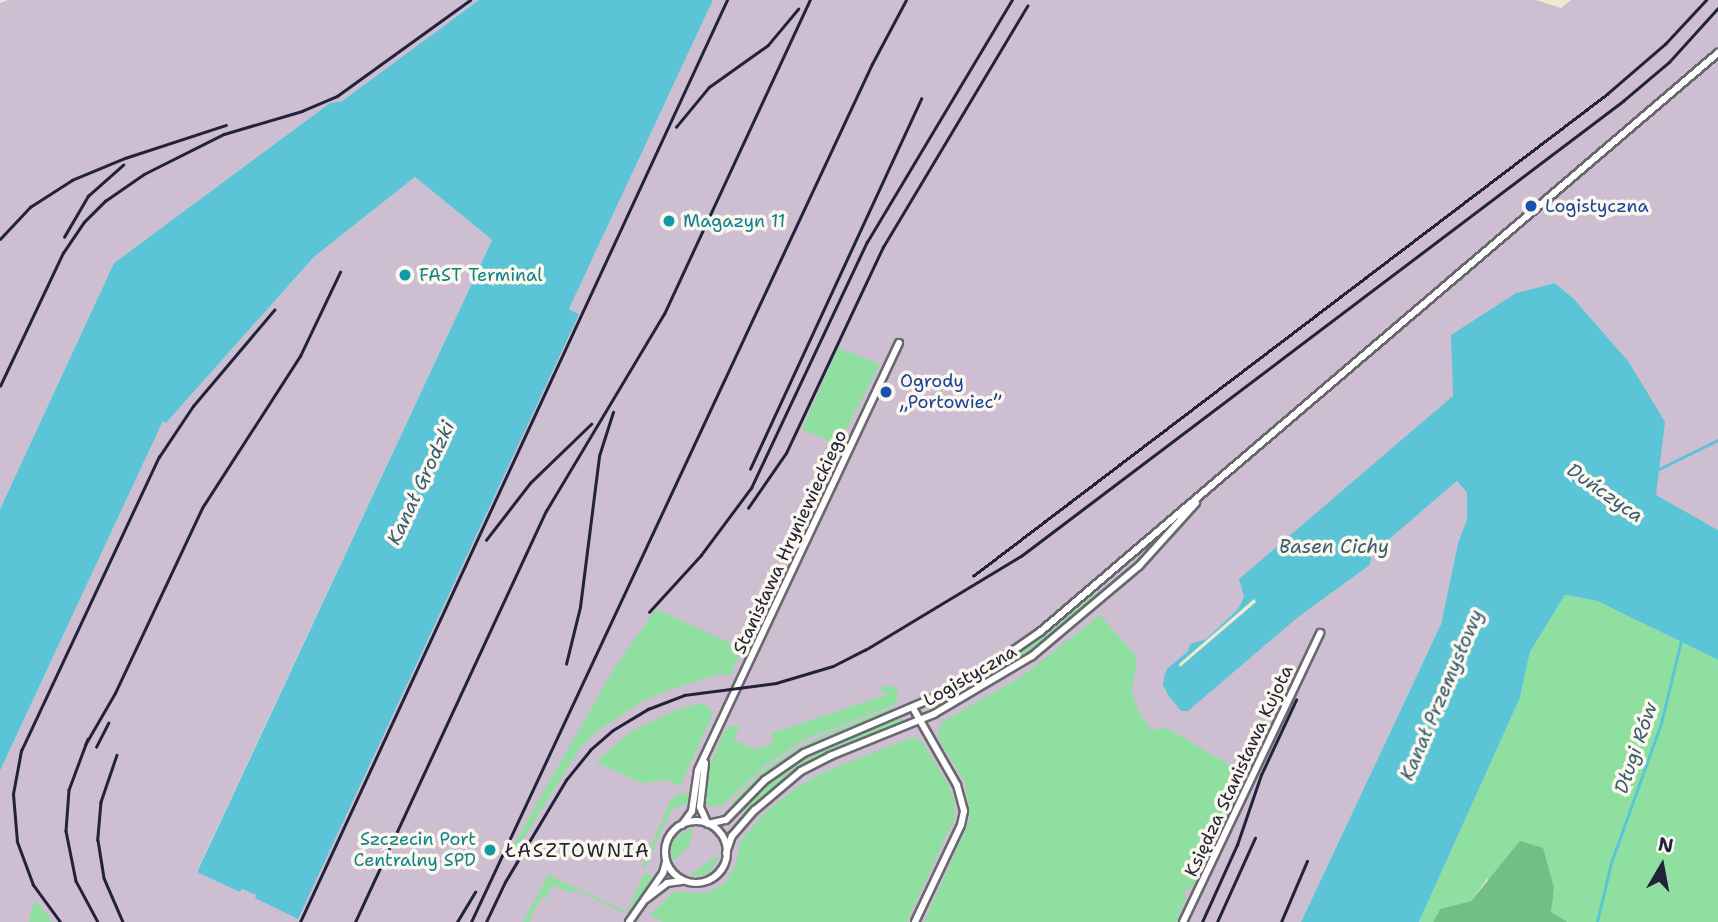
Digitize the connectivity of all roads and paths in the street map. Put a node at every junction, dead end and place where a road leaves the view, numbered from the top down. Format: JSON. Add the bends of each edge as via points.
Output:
{"nodes":[{"id":1,"x":1718,"y":53,"type":"edge"},
{"id":2,"x":899,"y":343,"type":"dead end"},
{"id":3,"x":1209,"y":489,"type":"junction"},
{"id":4,"x":1320,"y":633,"type":"dead end"},
{"id":5,"x":913,"y":708,"type":"junction"},
{"id":6,"x":921,"y":721,"type":"junction"},
{"id":7,"x":707,"y":753,"type":"junction"},
{"id":8,"x":708,"y":824,"type":"junction"},
{"id":9,"x":682,"y":825,"type":"junction"},
{"id":10,"x":726,"y":853,"type":"junction"},
{"id":11,"x":666,"y":860,"type":"junction"},
{"id":12,"x":686,"y":881,"type":"junction"},
{"id":13,"x":639,"y":905,"type":"junction"},
{"id":14,"x":629,"y":922,"type":"edge"},
{"id":15,"x":915,"y":922,"type":"edge"},
{"id":16,"x":1183,"y":922,"type":"edge"}],
"edges":[{"from":1,"to":3,"type":"street","name":"Logistyczna"},
{"from":2,"to":7,"type":"street","name":"Stanisława Hryniewieckiego"},
{"from":3,"to":5,"type":"street","name":"Logistyczna","via":[[1030,639],[970,679]]},
{"from":3,"to":6,"type":"street","name":"Logistyczna","via":[[1147,559],[1064,631],[1010,671]]},
{"from":4,"to":16,"type":"street","name":"Księdza Stanisława Kujota"},
{"from":5,"to":6,"type":"street"},
{"from":5,"to":8,"type":"street","name":"Logistyczna","via":[[804,753],[765,780],[727,819]]},
{"from":6,"to":10,"type":"street","name":"Logistyczna","via":[[830,755],[789,779],[733,834]]},
{"from":6,"to":15,"type":"street","via":[[957,786],[964,811]]},
{"from":7,"to":8,"type":"street","name":"Stanisława Hryniewieckiego","via":[[700,802]]},
{"from":7,"to":9,"type":"street","name":"Stanisława Hryniewieckiego","via":[[696,775],[692,812]]},
{"from":8,"to":9,"type":"street"},
{"from":8,"to":10,"type":"street","via":[[722,836]]},
{"from":9,"to":11,"type":"street","via":[[668,839]]},
{"from":10,"to":12,"type":"street","via":[[712,878]]},
{"from":11,"to":12,"type":"street","via":[[673,873]]},
{"from":11,"to":13,"type":"street","via":[[663,873]]},
{"from":12,"to":13,"type":"street","via":[[667,883]]},
{"from":13,"to":14,"type":"street"}]}
